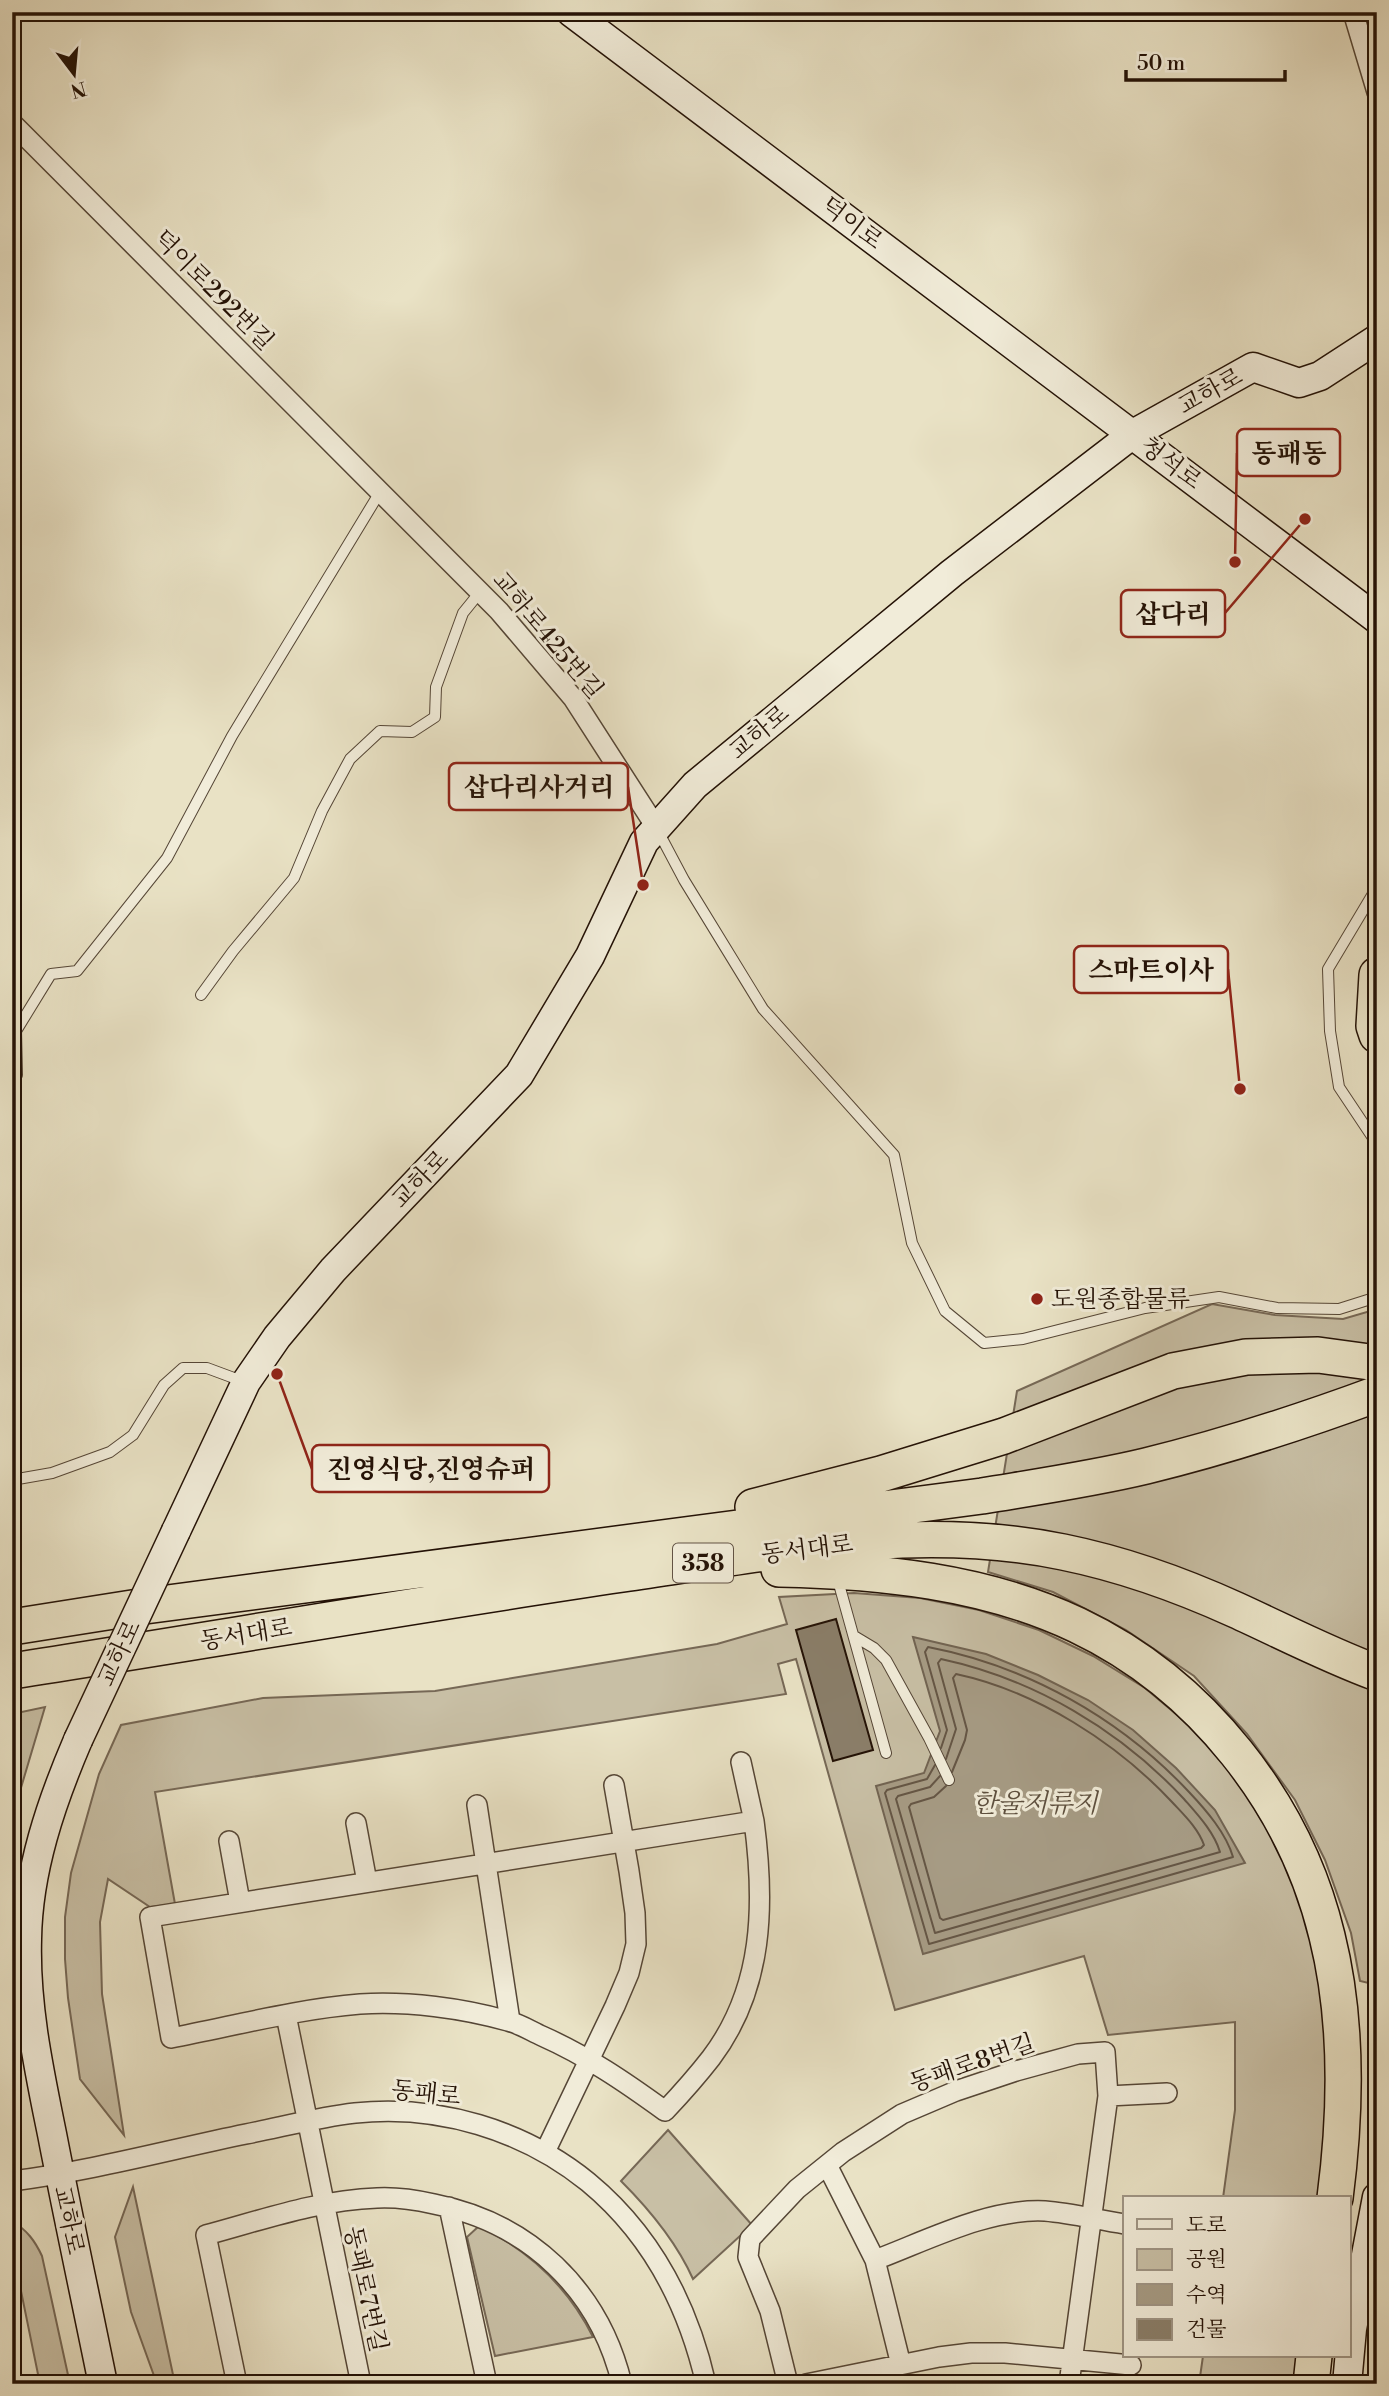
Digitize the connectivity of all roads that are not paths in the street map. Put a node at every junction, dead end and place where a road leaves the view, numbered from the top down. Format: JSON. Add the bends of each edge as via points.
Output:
{"nodes":[{"id":1,"x":571,"y":12,"type":"edge"},
{"id":2,"x":1353,"y":12,"type":"edge"},
{"id":3,"x":1377,"y":92,"type":"edge"},
{"id":4,"x":12,"y":123,"type":"edge"},
{"id":5,"x":1377,"y":338,"type":"edge"},
{"id":6,"x":1133,"y":434,"type":"junction"},
{"id":7,"x":380,"y":492,"type":"junction"},
{"id":8,"x":480,"y":592,"type":"junction"},
{"id":9,"x":1377,"y":619,"type":"edge"},
{"id":10,"x":656,"y":827,"type":"junction"},
{"id":11,"x":1377,"y":887,"type":"edge"},
{"id":12,"x":1377,"y":975,"type":"edge"},
{"id":13,"x":201,"y":995,"type":"dead end"},
{"id":14,"x":1377,"y":1035,"type":"edge"},
{"id":15,"x":12,"y":1083,"type":"edge"},
{"id":16,"x":1377,"y":1144,"type":"edge"},
{"id":17,"x":1377,"y":1297,"type":"edge"},
{"id":18,"x":246,"y":1382,"type":"junction"},
{"id":19,"x":1375,"y":1384,"type":"edge"},
{"id":20,"x":12,"y":1480,"type":"edge"},
{"id":21,"x":835,"y":1570,"type":"junction"},
{"id":22,"x":328,"y":1581,"type":"junction"},
{"id":23,"x":562,"y":1583,"type":"junction"},
{"id":24,"x":12,"y":1628,"type":"edge"},
{"id":25,"x":854,"y":1636,"type":"junction"},
{"id":26,"x":12,"y":1671,"type":"edge"},
{"id":27,"x":1377,"y":1673,"type":"edge"},
{"id":28,"x":887,"y":1753,"type":"dead end"},
{"id":29,"x":741,"y":1762,"type":"dead end"},
{"id":30,"x":949,"y":1780,"type":"dead end"},
{"id":31,"x":614,"y":1785,"type":"dead end"},
{"id":32,"x":477,"y":1805,"type":"dead end"},
{"id":33,"x":754,"y":1821,"type":"junction"},
{"id":34,"x":356,"y":1823,"type":"dead end"},
{"id":35,"x":229,"y":1841,"type":"dead end"},
{"id":36,"x":624,"y":1841,"type":"junction"},
{"id":37,"x":487,"y":1863,"type":"junction"},
{"id":38,"x":367,"y":1882,"type":"junction"},
{"id":39,"x":240,"y":1902,"type":"junction"},
{"id":40,"x":286,"y":2015,"type":"junction"},
{"id":41,"x":510,"y":2021,"type":"junction"},
{"id":42,"x":590,"y":2060,"type":"junction"},
{"id":43,"x":1167,"y":2093,"type":"dead end"},
{"id":44,"x":1108,"y":2096,"type":"junction"},
{"id":45,"x":307,"y":2122,"type":"junction"},
{"id":46,"x":545,"y":2152,"type":"junction"},
{"id":47,"x":827,"y":2165,"type":"junction"},
{"id":48,"x":60,"y":2175,"type":"junction"},
{"id":49,"x":12,"y":2181,"type":"edge"},
{"id":50,"x":1335,"y":2196,"type":"edge"},
{"id":51,"x":1377,"y":2197,"type":"edge"},
{"id":52,"x":324,"y":2204,"type":"junction"},
{"id":53,"x":449,"y":2207,"type":"junction"},
{"id":54,"x":1090,"y":2219,"type":"junction"},
{"id":55,"x":1123,"y":2224,"type":"edge"},
{"id":56,"x":874,"y":2260,"type":"junction"},
{"id":57,"x":1350,"y":2351,"type":"edge"},
{"id":58,"x":1314,"y":2358,"type":"edge"},
{"id":59,"x":1349,"y":2358,"type":"edge"},
{"id":60,"x":1070,"y":2361,"type":"junction"},
{"id":61,"x":901,"y":2365,"type":"junction"},
{"id":62,"x":1131,"y":2365,"type":"dead end"},
{"id":63,"x":103,"y":2384,"type":"edge"},
{"id":64,"x":237,"y":2384,"type":"edge"},
{"id":65,"x":361,"y":2384,"type":"edge"},
{"id":66,"x":487,"y":2384,"type":"edge"},
{"id":67,"x":622,"y":2384,"type":"edge"},
{"id":68,"x":706,"y":2384,"type":"edge"},
{"id":69,"x":788,"y":2384,"type":"edge"},
{"id":70,"x":806,"y":2384,"type":"edge"},
{"id":71,"x":1069,"y":2384,"type":"edge"},
{"id":72,"x":1311,"y":2384,"type":"edge"},
{"id":73,"x":1347,"y":2384,"type":"edge"}],
"edges":[{"from":1,"to":6,"type":"street","name":"덕이로"},
{"from":2,"to":3,"type":"street"},
{"from":4,"to":7,"type":"street","name":"덕이로292번길"},
{"from":5,"to":6,"type":"street","name":"교하로","via":[[1320,376],[1299,383],[1253,367]]},
{"from":6,"to":9,"type":"street","name":"청석로"},
{"from":6,"to":10,"type":"street","name":"교하로","via":[[942,581],[695,785]]},
{"from":7,"to":8,"type":"street","name":"교하로425번길"},
{"from":7,"to":15,"type":"lane","via":[[232,736],[167,858],[77,971],[51,974],[16,1031],[17,1075]]},
{"from":8,"to":10,"type":"street","name":"교하로425번길","via":[[573,698]]},
{"from":8,"to":13,"type":"lane","via":[[463,613],[436,687],[435,718],[412,732],[380,731],[349,759],[294,878]]},
{"from":10,"to":17,"type":"lane","via":[[763,1009],[894,1154],[912,1243],[945,1311],[984,1343],[1023,1339],[1145,1308],[1219,1297],[1277,1308],[1339,1309]]},
{"from":10,"to":18,"type":"street","name":"교하로","via":[[644,842],[590,956],[519,1075],[333,1270]]},
{"from":11,"to":16,"type":"lane","via":[[1328,969],[1330,1031],[1339,1087]]},
{"from":12,"to":14,"type":"highway"},
{"from":18,"to":20,"type":"lane","via":[[207,1368],[183,1368],[164,1385],[133,1435],[110,1452],[52,1473]]},
{"from":18,"to":48,"type":"street","name":"교하로","bridge":true,"via":[[78,1740],[45,1826],[32,1887],[28,1990]]},
{"from":19,"to":22,"type":"highway","name":"동서대로","number":"358","via":[[1219,1446],[1065,1483]]},
{"from":19,"to":22,"type":"highway","via":[[1318,1355],[1246,1357],[1173,1371],[1004,1436],[761,1505]]},
{"from":21,"to":23,"type":"highway","via":[[755,1569]]},
{"from":21,"to":25,"type":"lane"},
{"from":21,"to":50,"type":"highway","via":[[966,1588],[1076,1624],[1121,1649],[1177,1690],[1253,1774],[1295,1846],[1327,1935],[1337,1988],[1342,2067]]},
{"from":22,"to":24,"type":"highway","name":"동서대로","number":"358"},
{"from":23,"to":26,"type":"highway","name":"동서대로","number":"358"},
{"from":23,"to":27,"type":"highway","name":"동서대로","number":"358","via":[[832,1544],[909,1540],[1027,1546],[1154,1577]]},
{"from":25,"to":28,"type":"lane"},
{"from":25,"to":30,"type":"lane","via":[[886,1660]]},
{"from":29,"to":33,"type":"street"},
{"from":31,"to":36,"type":"street"},
{"from":32,"to":37,"type":"street"},
{"from":33,"to":36,"type":"street"},
{"from":33,"to":42,"type":"street","via":[[760,1933],[745,1996],[712,2056],[665,2111]]},
{"from":34,"to":38,"type":"street"},
{"from":35,"to":39,"type":"street"},
{"from":36,"to":37,"type":"street"},
{"from":36,"to":42,"type":"street","via":[[636,1944],[629,1973]]},
{"from":37,"to":38,"type":"street"},
{"from":37,"to":41,"type":"street"},
{"from":38,"to":39,"type":"street"},
{"from":39,"to":40,"type":"street","via":[[150,1917],[171,2038]]},
{"from":40,"to":41,"type":"street","via":[[362,2004],[414,2005]]},
{"from":40,"to":45,"type":"street","name":"동패로7번길"},
{"from":41,"to":42,"type":"street"},
{"from":42,"to":46,"type":"street"},
{"from":43,"to":44,"type":"street"},
{"from":44,"to":47,"type":"street","name":"동패로8번길","via":[[1105,2052],[1078,2054],[956,2091],[902,2114]]},
{"from":44,"to":54,"type":"street","name":"동패로8번길"},
{"from":45,"to":46,"type":"street","name":"동패로","via":[[356,2113],[425,2113],[497,2130]]},
{"from":45,"to":48,"type":"street","name":"동패로"},
{"from":45,"to":52,"type":"street","name":"동패로7번길"},
{"from":46,"to":68,"type":"street","name":"동패로","via":[[602,2194],[644,2240],[677,2295]]},
{"from":47,"to":56,"type":"street"},
{"from":47,"to":69,"type":"street","name":"동패로8번길","via":[[750,2239],[748,2257],[770,2311]]},
{"from":48,"to":49,"type":"street","name":"동패로"},
{"from":48,"to":63,"type":"street","name":"교하로"},
{"from":51,"to":57,"type":"street"},
{"from":52,"to":53,"type":"street","name":"동패로7번길","via":[[379,2197]]},
{"from":52,"to":64,"type":"street","name":"동패로7번길","via":[[206,2235]]},
{"from":52,"to":65,"type":"street","name":"동패로7번길"},
{"from":53,"to":66,"type":"street"},
{"from":53,"to":67,"type":"street","name":"동패로7번길","via":[[481,2216],[544,2255],[588,2305],[606,2334]]},
{"from":54,"to":55,"type":"street"},
{"from":54,"to":56,"type":"street","via":[[1046,2211],[1017,2212],[978,2221]]},
{"from":54,"to":60,"type":"street","name":"동패로8번길"},
{"from":56,"to":61,"type":"street"},
{"from":58,"to":72,"type":"highway"},
{"from":59,"to":73,"type":"street"},
{"from":60,"to":61,"type":"street","via":[[971,2353]]},
{"from":60,"to":62,"type":"street"},
{"from":60,"to":71,"type":"street","name":"동패로8번길"},
{"from":61,"to":70,"type":"street"}]}
